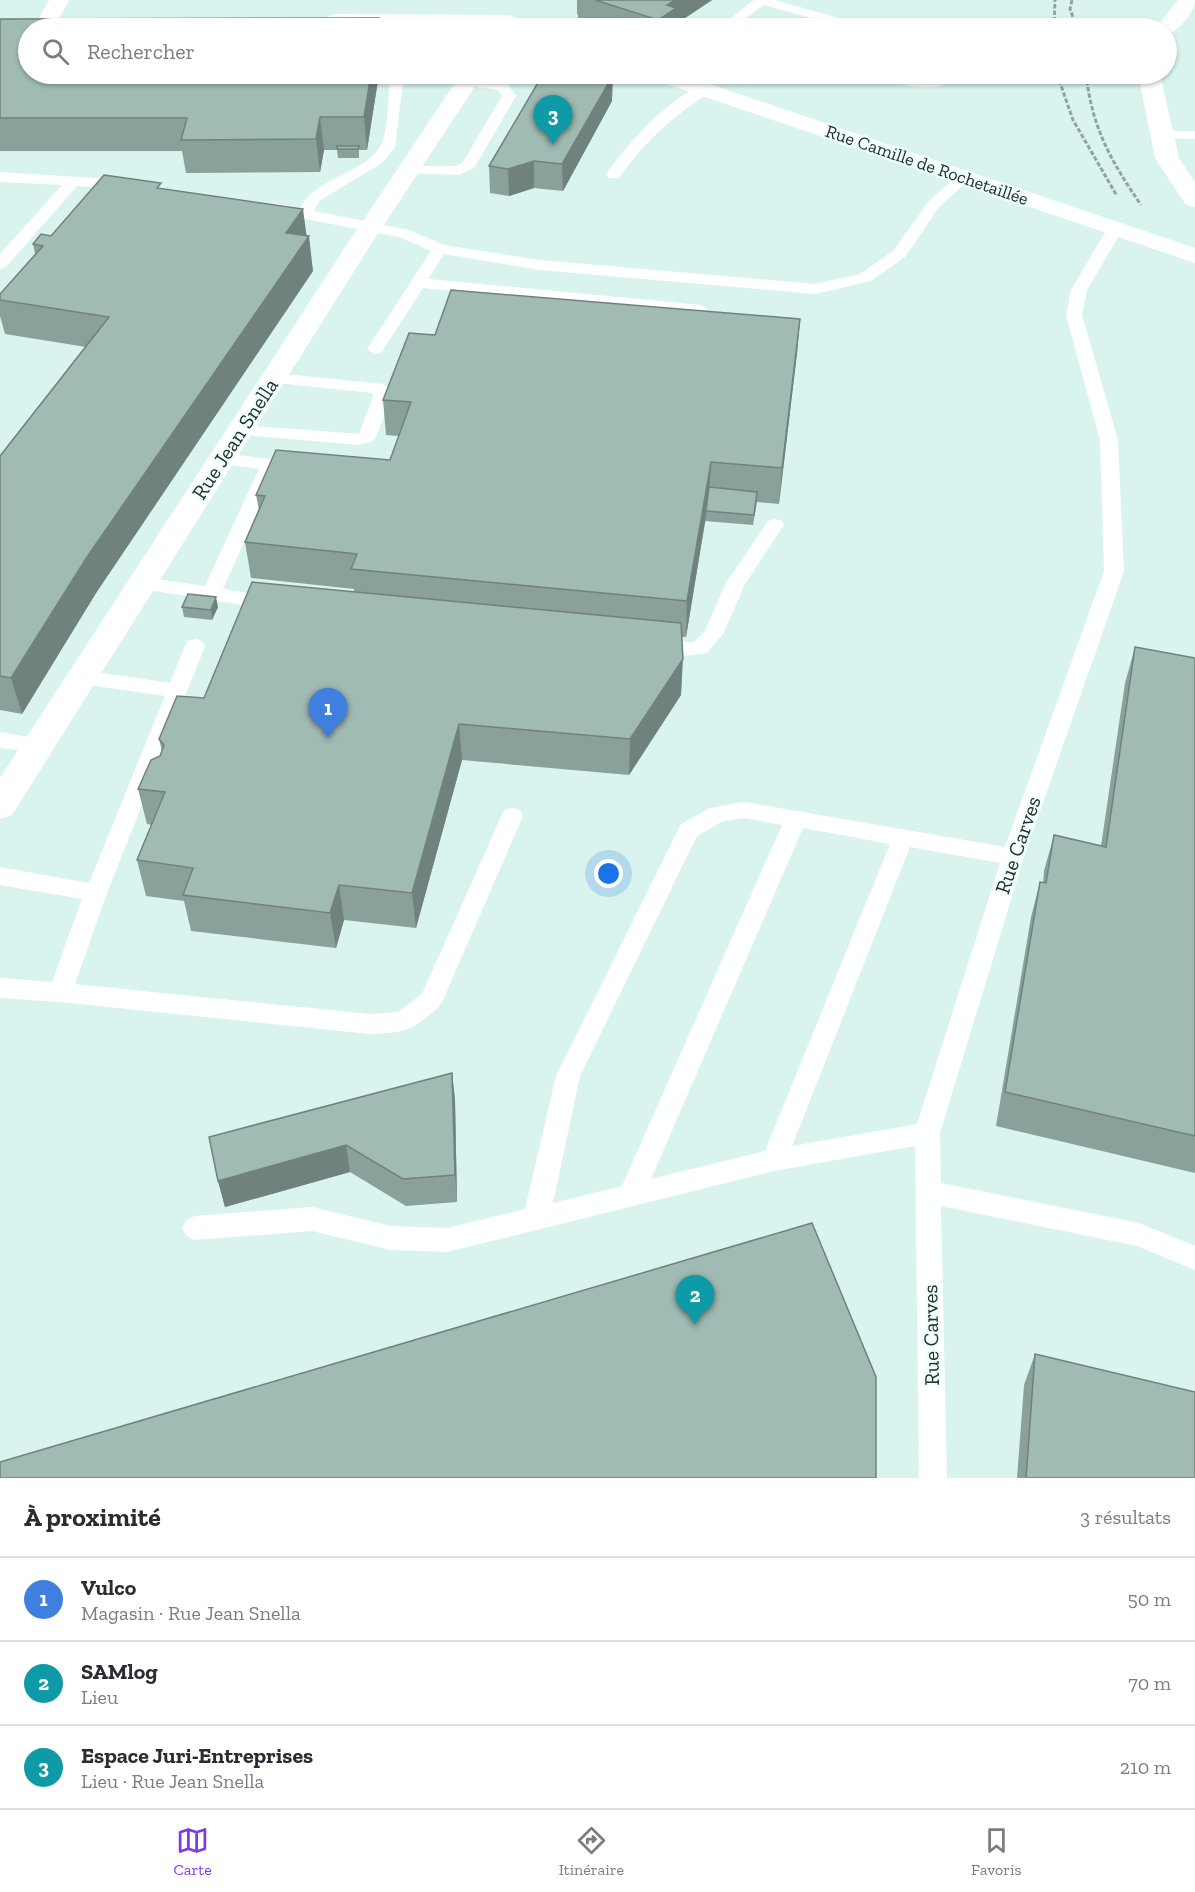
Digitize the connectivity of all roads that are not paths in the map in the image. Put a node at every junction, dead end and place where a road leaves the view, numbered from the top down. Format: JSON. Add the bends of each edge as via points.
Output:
{"nodes":[{"id":1,"x":59,"y":0,"type":"edge"},
{"id":2,"x":763,"y":0,"type":"edge"},
{"id":3,"x":1187,"y":0,"type":"edge"},
{"id":4,"x":42,"y":18,"type":"edge"},
{"id":5,"x":742,"y":18,"type":"edge"},
{"id":6,"x":825,"y":18,"type":"edge"},
{"id":7,"x":1175,"y":18,"type":"edge"},
{"id":8,"x":396,"y":84,"type":"edge"},
{"id":9,"x":466,"y":84,"type":"edge"},
{"id":10,"x":494,"y":84,"type":"edge"},
{"id":11,"x":691,"y":84,"type":"edge"},
{"id":12,"x":1151,"y":84,"type":"edge"},
{"id":13,"x":706,"y":89,"type":"junction"},
{"id":14,"x":1162,"y":135,"type":"junction"},
{"id":15,"x":1195,"y":135,"type":"edge"},
{"id":16,"x":409,"y":170,"type":"junction"},
{"id":17,"x":614,"y":175,"type":"dead end"},
{"id":18,"x":0,"y":177,"type":"edge"},
{"id":19,"x":963,"y":178,"type":"junction"},
{"id":20,"x":74,"y":181,"type":"junction"},
{"id":21,"x":138,"y":187,"type":"edge"},
{"id":22,"x":1195,"y":200,"type":"edge"},
{"id":23,"x":256,"y":205,"type":"edge"},
{"id":24,"x":304,"y":214,"type":"junction"},
{"id":25,"x":371,"y":226,"type":"junction"},
{"id":26,"x":1115,"y":228,"type":"junction"},
{"id":27,"x":440,"y":249,"type":"junction"},
{"id":28,"x":1195,"y":256,"type":"edge"},
{"id":29,"x":0,"y":264,"type":"edge"},
{"id":30,"x":417,"y":283,"type":"junction"},
{"id":31,"x":701,"y":310,"type":"edge"},
{"id":32,"x":375,"y":349,"type":"dead end"},
{"id":33,"x":274,"y":378,"type":"junction"},
{"id":34,"x":241,"y":430,"type":"junction"},
{"id":35,"x":222,"y":459,"type":"junction"},
{"id":36,"x":270,"y":465,"type":"junction"},
{"id":37,"x":314,"y":470,"type":"edge"},
{"id":38,"x":775,"y":525,"type":"dead end"},
{"id":39,"x":143,"y":583,"type":"junction"},
{"id":40,"x":211,"y":593,"type":"junction"},
{"id":41,"x":297,"y":607,"type":"edge"},
{"id":42,"x":631,"y":645,"type":"edge"},
{"id":43,"x":195,"y":646,"type":"dead end"},
{"id":44,"x":82,"y":677,"type":"junction"},
{"id":45,"x":177,"y":691,"type":"junction"},
{"id":46,"x":0,"y":740,"type":"edge"},
{"id":47,"x":39,"y":745,"type":"junction"},
{"id":48,"x":0,"y":806,"type":"edge"},
{"id":49,"x":512,"y":816,"type":"dead end"},
{"id":50,"x":796,"y":819,"type":"junction"},
{"id":51,"x":903,"y":838,"type":"junction"},
{"id":52,"x":1013,"y":857,"type":"junction"},
{"id":53,"x":0,"y":876,"type":"edge"},
{"id":54,"x":96,"y":893,"type":"junction"},
{"id":55,"x":0,"y":988,"type":"edge"},
{"id":56,"x":60,"y":992,"type":"junction"},
{"id":57,"x":927,"y":1133,"type":"junction"},
{"id":58,"x":774,"y":1160,"type":"junction"},
{"id":59,"x":928,"y":1192,"type":"junction"},
{"id":60,"x":631,"y":1195,"type":"junction"},
{"id":61,"x":536,"y":1219,"type":"junction"},
{"id":62,"x":195,"y":1228,"type":"dead end"},
{"id":63,"x":1195,"y":1258,"type":"edge"},
{"id":64,"x":933,"y":1478,"type":"edge"}],
"edges":[{"from":1,"to":4,"type":"street"},
{"from":2,"to":5,"type":"lane"},
{"from":2,"to":6,"type":"lane"},
{"from":3,"to":7,"type":"street"},
{"from":8,"to":24,"type":"lane","via":[[388,147],[378,160],[313,198]]},
{"from":9,"to":16,"type":"street","name":"Rue Jean Snella"},
{"from":10,"to":16,"type":"lane","via":[[502,86],[509,96],[469,165],[459,171]]},
{"from":11,"to":13,"type":"street","name":"Rue Camille de Rochetaillée"},
{"from":12,"to":14,"type":"street"},
{"from":13,"to":17,"type":"lane","via":[[652,128],[627,153]]},
{"from":13,"to":19,"type":"street","name":"Rue Camille de Rochetaillée"},
{"from":14,"to":15,"type":"lane"},
{"from":14,"to":22,"type":"street","via":[[1167,158]]},
{"from":16,"to":25,"type":"street","name":"Rue Jean Snella"},
{"from":18,"to":20,"type":"lane"},
{"from":19,"to":26,"type":"street","name":"Rue Camille de Rochetaillée"},
{"from":19,"to":27,"type":"lane","via":[[934,204],[899,254],[865,278],[815,289],[540,265]]},
{"from":20,"to":21,"type":"lane"},
{"from":20,"to":29,"type":"lane"},
{"from":23,"to":24,"type":"lane"},
{"from":24,"to":25,"type":"lane"},
{"from":25,"to":27,"type":"lane","via":[[403,233]]},
{"from":25,"to":33,"type":"street","name":"Rue Jean Snella"},
{"from":26,"to":28,"type":"street","name":"Rue Camille de Rochetaillée"},
{"from":26,"to":52,"type":"lane","name":"Rue Carves","via":[[1079,290],[1074,315],[1108,440],[1114,571]]},
{"from":27,"to":30,"type":"lane"},
{"from":30,"to":31,"type":"lane"},
{"from":30,"to":32,"type":"lane"},
{"from":33,"to":34,"type":"street","name":"Rue Jean Snella"},
{"from":33,"to":34,"type":"lane","via":[[377,388],[382,397],[367,437],[344,439]]},
{"from":34,"to":35,"type":"street","name":"Rue Jean Snella"},
{"from":35,"to":36,"type":"lane"},
{"from":35,"to":39,"type":"street","name":"Rue Jean Snella"},
{"from":36,"to":37,"type":"lane"},
{"from":36,"to":40,"type":"lane"},
{"from":38,"to":42,"type":"lane","via":[[736,583],[713,634],[700,648]]},
{"from":39,"to":40,"type":"lane"},
{"from":39,"to":44,"type":"street","name":"Rue Jean Snella"},
{"from":40,"to":41,"type":"lane"},
{"from":43,"to":45,"type":"lane"},
{"from":44,"to":45,"type":"lane"},
{"from":44,"to":47,"type":"street","name":"Rue Jean Snella"},
{"from":45,"to":54,"type":"lane"},
{"from":46,"to":47,"type":"lane"},
{"from":47,"to":48,"type":"street","name":"Rue Jean Snella"},
{"from":49,"to":56,"type":"lane","via":[[431,1000],[403,1022],[369,1024]]},
{"from":50,"to":51,"type":"lane"},
{"from":50,"to":60,"type":"lane"},
{"from":50,"to":61,"type":"lane","via":[[744,810],[718,814],[689,830],[568,1076]]},
{"from":51,"to":52,"type":"lane"},
{"from":51,"to":58,"type":"lane"},
{"from":52,"to":57,"type":"lane","name":"Rue Carves"},
{"from":53,"to":54,"type":"lane"},
{"from":54,"to":56,"type":"lane"},
{"from":55,"to":56,"type":"lane"},
{"from":57,"to":58,"type":"lane"},
{"from":57,"to":59,"type":"lane","name":"Rue Carves"},
{"from":58,"to":60,"type":"lane"},
{"from":59,"to":63,"type":"lane","via":[[1139,1235]]},
{"from":59,"to":64,"type":"lane","name":"Rue Carves"},
{"from":60,"to":61,"type":"lane"},
{"from":61,"to":62,"type":"lane","via":[[447,1240],[391,1238],[312,1219]]}]}
